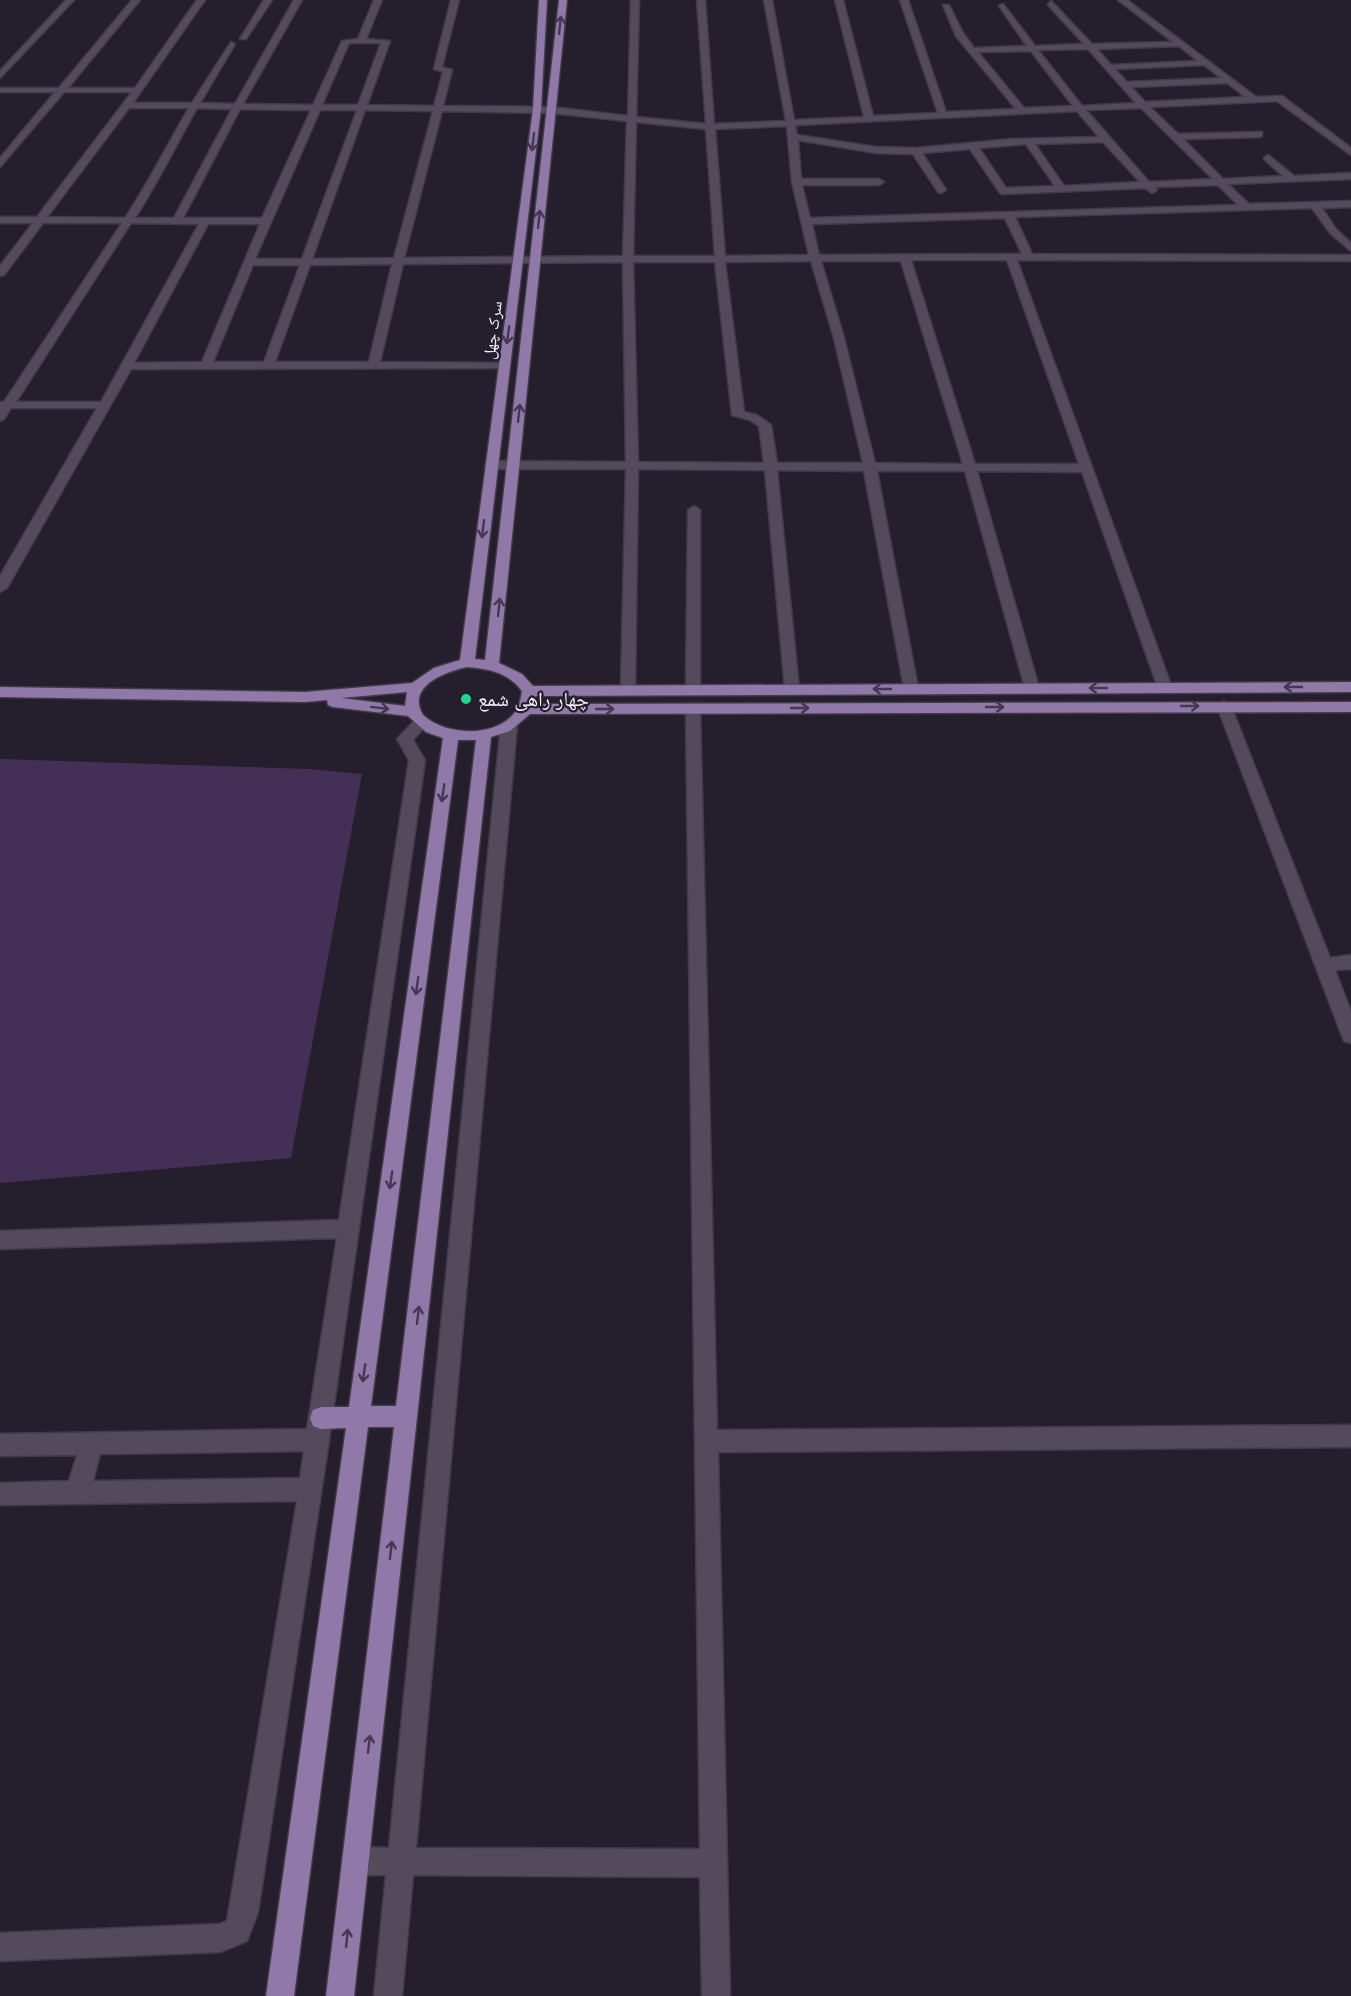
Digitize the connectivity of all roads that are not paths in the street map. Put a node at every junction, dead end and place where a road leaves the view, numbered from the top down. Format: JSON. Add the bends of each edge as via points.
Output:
{"nodes":[{"id":1,"x":70,"y":0,"type":"edge"},
{"id":2,"x":136,"y":0,"type":"edge"},
{"id":3,"x":201,"y":0,"type":"edge"},
{"id":4,"x":268,"y":0,"type":"edge"},
{"id":5,"x":298,"y":0,"type":"edge"},
{"id":6,"x":378,"y":0,"type":"edge"},
{"id":7,"x":455,"y":0,"type":"edge"},
{"id":8,"x":543,"y":0,"type":"edge"},
{"id":9,"x":562,"y":0,"type":"edge"},
{"id":10,"x":635,"y":0,"type":"edge"},
{"id":11,"x":701,"y":0,"type":"edge"},
{"id":12,"x":768,"y":0,"type":"edge"},
{"id":13,"x":839,"y":0,"type":"edge"},
{"id":14,"x":904,"y":0,"type":"edge"},
{"id":15,"x":1122,"y":0,"type":"edge"},
{"id":16,"x":1051,"y":3,"type":"dead end"},
{"id":17,"x":1003,"y":6,"type":"dead end"},
{"id":18,"x":946,"y":7,"type":"dead end"},
{"id":19,"x":243,"y":37,"type":"dead end"},
{"id":20,"x":361,"y":41,"type":"junction"},
{"id":21,"x":231,"y":44,"type":"dead end"},
{"id":22,"x":1179,"y":44,"type":"junction"},
{"id":23,"x":1090,"y":47,"type":"junction"},
{"id":24,"x":1032,"y":48,"type":"junction"},
{"id":25,"x":973,"y":50,"type":"junction"},
{"id":26,"x":1204,"y":63,"type":"junction"},
{"id":27,"x":1109,"y":67,"type":"junction"},
{"id":28,"x":0,"y":76,"type":"edge"},
{"id":29,"x":1228,"y":80,"type":"junction"},
{"id":30,"x":1125,"y":85,"type":"junction"},
{"id":31,"x":0,"y":90,"type":"edge"},
{"id":32,"x":62,"y":90,"type":"junction"},
{"id":33,"x":137,"y":90,"type":"junction"},
{"id":34,"x":1254,"y":99,"type":"junction"},
{"id":35,"x":127,"y":105,"type":"junction"},
{"id":36,"x":1143,"y":105,"type":"junction"},
{"id":37,"x":195,"y":106,"type":"junction"},
{"id":38,"x":237,"y":106,"type":"junction"},
{"id":39,"x":316,"y":106,"type":"junction"},
{"id":40,"x":362,"y":107,"type":"junction"},
{"id":41,"x":439,"y":107,"type":"junction"},
{"id":42,"x":1080,"y":108,"type":"junction"},
{"id":43,"x":537,"y":109,"type":"junction"},
{"id":44,"x":551,"y":110,"type":"junction"},
{"id":45,"x":1022,"y":111,"type":"junction"},
{"id":46,"x":985,"y":113,"type":"junction"},
{"id":47,"x":943,"y":116,"type":"junction"},
{"id":48,"x":870,"y":119,"type":"junction"},
{"id":49,"x":634,"y":120,"type":"junction"},
{"id":50,"x":850,"y":120,"type":"junction"},
{"id":51,"x":992,"y":121,"type":"dead end"},
{"id":52,"x":791,"y":123,"type":"junction"},
{"id":53,"x":710,"y":127,"type":"junction"},
{"id":54,"x":1259,"y":134,"type":"dead end"},
{"id":55,"x":793,"y":137,"type":"junction"},
{"id":56,"x":1176,"y":137,"type":"junction"},
{"id":57,"x":1104,"y":139,"type":"junction"},
{"id":58,"x":1029,"y":142,"type":"junction"},
{"id":59,"x":972,"y":146,"type":"junction"},
{"id":60,"x":865,"y":148,"type":"junction"},
{"id":61,"x":916,"y":151,"type":"junction"},
{"id":62,"x":1351,"y":152,"type":"edge"},
{"id":63,"x":1268,"y":158,"type":"dead end"},
{"id":64,"x":0,"y":164,"type":"edge"},
{"id":65,"x":1351,"y":176,"type":"edge"},
{"id":66,"x":1292,"y":178,"type":"junction"},
{"id":67,"x":1220,"y":181,"type":"junction"},
{"id":68,"x":797,"y":182,"type":"junction"},
{"id":69,"x":879,"y":182,"type":"dead end"},
{"id":70,"x":1147,"y":185,"type":"junction"},
{"id":71,"x":1061,"y":188,"type":"junction"},
{"id":72,"x":942,"y":190,"type":"dead end"},
{"id":73,"x":1351,"y":204,"type":"edge"},
{"id":74,"x":1010,"y":205,"type":"junction"},
{"id":75,"x":1315,"y":205,"type":"junction"},
{"id":76,"x":1246,"y":207,"type":"junction"},
{"id":77,"x":1170,"y":209,"type":"junction"},
{"id":78,"x":0,"y":220,"type":"edge"},
{"id":79,"x":39,"y":220,"type":"junction"},
{"id":80,"x":127,"y":220,"type":"junction"},
{"id":81,"x":177,"y":221,"type":"junction"},
{"id":82,"x":205,"y":221,"type":"junction"},
{"id":83,"x":266,"y":221,"type":"junction"},
{"id":84,"x":806,"y":221,"type":"junction"},
{"id":85,"x":1351,"y":248,"type":"edge"},
{"id":86,"x":1011,"y":257,"type":"junction"},
{"id":87,"x":1028,"y":257,"type":"junction"},
{"id":88,"x":815,"y":258,"type":"junction"},
{"id":89,"x":905,"y":258,"type":"junction"},
{"id":90,"x":1351,"y":258,"type":"edge"},
{"id":91,"x":720,"y":259,"type":"junction"},
{"id":92,"x":628,"y":260,"type":"junction"},
{"id":93,"x":518,"y":261,"type":"junction"},
{"id":94,"x":535,"y":261,"type":"junction"},
{"id":95,"x":249,"y":262,"type":"junction"},
{"id":96,"x":306,"y":262,"type":"junction"},
{"id":97,"x":398,"y":262,"type":"junction"},
{"id":98,"x":0,"y":273,"type":"edge"},
{"id":99,"x":374,"y":365,"type":"junction"},
{"id":100,"x":504,"y":365,"type":"junction"},
{"id":101,"x":127,"y":366,"type":"junction"},
{"id":102,"x":206,"y":366,"type":"junction"},
{"id":103,"x":268,"y":366,"type":"junction"},
{"id":104,"x":4,"y":405,"type":"edge"},
{"id":105,"x":104,"y":405,"type":"junction"},
{"id":106,"x":0,"y":417,"type":"edge"},
{"id":107,"x":491,"y":465,"type":"junction"},
{"id":108,"x":513,"y":466,"type":"junction"},
{"id":109,"x":632,"y":466,"type":"junction"},
{"id":110,"x":771,"y":467,"type":"junction"},
{"id":111,"x":870,"y":467,"type":"junction"},
{"id":112,"x":970,"y":468,"type":"junction"},
{"id":113,"x":1087,"y":468,"type":"junction"},
{"id":114,"x":694,"y":510,"type":"dead end"},
{"id":115,"x":0,"y":588,"type":"edge"},
{"id":116,"x":467,"y":663,"type":"junction"},
{"id":117,"x":492,"y":665,"type":"junction"},
{"id":118,"x":417,"y":687,"type":"junction"},
{"id":119,"x":1351,"y":687,"type":"edge"},
{"id":120,"x":911,"y":688,"type":"junction"},
{"id":121,"x":1032,"y":688,"type":"junction"},
{"id":122,"x":1165,"y":688,"type":"junction"},
{"id":123,"x":628,"y":689,"type":"junction"},
{"id":124,"x":792,"y":689,"type":"junction"},
{"id":125,"x":528,"y":692,"type":"junction"},
{"id":126,"x":0,"y":693,"type":"edge"},
{"id":127,"x":305,"y":697,"type":"junction"},
{"id":128,"x":693,"y":699,"type":"junction"},
{"id":129,"x":1224,"y":706,"type":"junction"},
{"id":130,"x":1351,"y":706,"type":"edge"},
{"id":131,"x":417,"y":717,"type":"junction"},
{"id":132,"x":517,"y":717,"type":"junction"},
{"id":133,"x":484,"y":734,"type":"junction"},
{"id":134,"x":451,"y":735,"type":"junction"},
{"id":135,"x":1351,"y":962,"type":"edge"},
{"id":136,"x":1324,"y":965,"type":"junction"},
{"id":137,"x":1351,"y":1036,"type":"edge"},
{"id":138,"x":347,"y":1230,"type":"junction"},
{"id":139,"x":0,"y":1240,"type":"edge"},
{"id":140,"x":406,"y":1416,"type":"junction"},
{"id":141,"x":358,"y":1417,"type":"junction"},
{"id":142,"x":319,"y":1429,"type":"junction"},
{"id":143,"x":1351,"y":1436,"type":"edge"},
{"id":144,"x":705,"y":1441,"type":"junction"},
{"id":145,"x":92,"y":1443,"type":"junction"},
{"id":146,"x":0,"y":1445,"type":"edge"},
{"id":147,"x":310,"y":1489,"type":"junction"},
{"id":148,"x":78,"y":1492,"type":"junction"},
{"id":149,"x":0,"y":1494,"type":"edge"},
{"id":150,"x":356,"y":1861,"type":"junction"},
{"id":151,"x":400,"y":1862,"type":"junction"},
{"id":152,"x":713,"y":1863,"type":"junction"},
{"id":153,"x":0,"y":1947,"type":"edge"},
{"id":154,"x":280,"y":1996,"type":"edge"},
{"id":155,"x":340,"y":1996,"type":"edge"},
{"id":156,"x":388,"y":1996,"type":"edge"},
{"id":157,"x":716,"y":1996,"type":"edge"}],
"edges":[{"from":1,"to":28,"type":"street"},
{"from":2,"to":32,"type":"street"},
{"from":3,"to":33,"type":"street"},
{"from":4,"to":19,"type":"street"},
{"from":5,"to":38,"type":"street"},
{"from":6,"to":20,"type":"street"},
{"from":7,"to":41,"type":"street","via":[[438,69],[448,70]]},
{"from":8,"to":43,"type":"main road","name":"سرک چهل"},
{"from":44,"to":9,"type":"main road","one_way":true},
{"from":10,"to":49,"type":"street"},
{"from":11,"to":53,"type":"street"},
{"from":12,"to":52,"type":"street"},
{"from":13,"to":48,"type":"street"},
{"from":14,"to":47,"type":"street"},
{"from":15,"to":22,"type":"street"},
{"from":16,"to":23,"type":"street"},
{"from":17,"to":24,"type":"street"},
{"from":18,"to":25,"type":"street","via":[[959,34]]},
{"from":20,"to":39,"type":"street","via":[[346,41]]},
{"from":20,"to":40,"type":"street","via":[[386,41]]},
{"from":21,"to":37,"type":"street"},
{"from":22,"to":23,"type":"street"},
{"from":22,"to":26,"type":"street"},
{"from":23,"to":24,"type":"street"},
{"from":23,"to":27,"type":"street"},
{"from":24,"to":25,"type":"street"},
{"from":24,"to":42,"type":"street"},
{"from":25,"to":45,"type":"street"},
{"from":26,"to":27,"type":"street"},
{"from":26,"to":29,"type":"street"},
{"from":27,"to":30,"type":"street"},
{"from":29,"to":30,"type":"street"},
{"from":29,"to":34,"type":"street"},
{"from":30,"to":36,"type":"street"},
{"from":31,"to":32,"type":"street"},
{"from":32,"to":33,"type":"street"},
{"from":32,"to":64,"type":"street"},
{"from":33,"to":35,"type":"street"},
{"from":34,"to":36,"type":"street"},
{"from":34,"to":62,"type":"street","via":[[1281,99]]},
{"from":35,"to":37,"type":"street"},
{"from":35,"to":79,"type":"street"},
{"from":36,"to":42,"type":"street"},
{"from":36,"to":56,"type":"street"},
{"from":37,"to":38,"type":"street"},
{"from":37,"to":80,"type":"street","via":[[160,172]]},
{"from":38,"to":39,"type":"street"},
{"from":38,"to":81,"type":"street"},
{"from":39,"to":40,"type":"street"},
{"from":39,"to":83,"type":"street"},
{"from":40,"to":41,"type":"street"},
{"from":40,"to":96,"type":"street"},
{"from":41,"to":43,"type":"street"},
{"from":41,"to":97,"type":"street"},
{"from":42,"to":45,"type":"street"},
{"from":42,"to":57,"type":"street"},
{"from":43,"to":44,"type":"street"},
{"from":43,"to":93,"type":"main road","name":"سرک چهل","one_way":true},
{"from":44,"to":49,"type":"street"},
{"from":94,"to":44,"type":"main road","one_way":true},
{"from":45,"to":46,"type":"street"},
{"from":46,"to":47,"type":"street"},
{"from":46,"to":51,"type":"street"},
{"from":47,"to":48,"type":"street"},
{"from":48,"to":50,"type":"street"},
{"from":49,"to":53,"type":"street"},
{"from":49,"to":92,"type":"street"},
{"from":50,"to":52,"type":"street"},
{"from":50,"to":60,"type":"street"},
{"from":52,"to":53,"type":"street"},
{"from":52,"to":55,"type":"street"},
{"from":53,"to":91,"type":"street"},
{"from":54,"to":56,"type":"street"},
{"from":55,"to":60,"type":"street"},
{"from":55,"to":68,"type":"street"},
{"from":56,"to":67,"type":"street"},
{"from":57,"to":58,"type":"street"},
{"from":57,"to":70,"type":"street"},
{"from":58,"to":59,"type":"street","via":[[1009,139]]},
{"from":58,"to":71,"type":"street"},
{"from":59,"to":61,"type":"street"},
{"from":59,"to":74,"type":"street"},
{"from":60,"to":61,"type":"street"},
{"from":61,"to":72,"type":"street"},
{"from":63,"to":66,"type":"street"},
{"from":65,"to":66,"type":"street"},
{"from":66,"to":67,"type":"street"},
{"from":67,"to":70,"type":"street"},
{"from":67,"to":76,"type":"street"},
{"from":68,"to":69,"type":"street"},
{"from":68,"to":84,"type":"street"},
{"from":70,"to":71,"type":"street"},
{"from":70,"to":77,"type":"street"},
{"from":71,"to":74,"type":"street"},
{"from":73,"to":75,"type":"street"},
{"from":74,"to":77,"type":"street"},
{"from":74,"to":84,"type":"street"},
{"from":74,"to":87,"type":"street"},
{"from":75,"to":76,"type":"street"},
{"from":75,"to":85,"type":"street"},
{"from":76,"to":77,"type":"street"},
{"from":78,"to":79,"type":"street"},
{"from":79,"to":80,"type":"street"},
{"from":79,"to":98,"type":"street"},
{"from":80,"to":81,"type":"street"},
{"from":80,"to":104,"type":"street"},
{"from":81,"to":82,"type":"street"},
{"from":82,"to":83,"type":"street"},
{"from":82,"to":101,"type":"street"},
{"from":83,"to":95,"type":"street"},
{"from":84,"to":88,"type":"street"},
{"from":86,"to":87,"type":"street"},
{"from":86,"to":89,"type":"street"},
{"from":86,"to":113,"type":"street"},
{"from":87,"to":90,"type":"street"},
{"from":88,"to":89,"type":"street"},
{"from":88,"to":91,"type":"street"},
{"from":88,"to":111,"type":"street","via":[[840,338]]},
{"from":89,"to":112,"type":"street"},
{"from":91,"to":92,"type":"street"},
{"from":91,"to":110,"type":"street","via":[[738,415],[753,417],[765,425]]},
{"from":92,"to":94,"type":"street"},
{"from":92,"to":109,"type":"street"},
{"from":93,"to":94,"type":"street"},
{"from":93,"to":97,"type":"street"},
{"from":93,"to":100,"type":"main road","name":"سرک چهل","one_way":true},
{"from":108,"to":94,"type":"main road","one_way":true},
{"from":95,"to":96,"type":"street"},
{"from":95,"to":102,"type":"street"},
{"from":96,"to":97,"type":"street"},
{"from":96,"to":103,"type":"street"},
{"from":97,"to":99,"type":"street"},
{"from":99,"to":100,"type":"street"},
{"from":99,"to":103,"type":"street"},
{"from":100,"to":107,"type":"main road","name":"سرک چهل"},
{"from":101,"to":102,"type":"street"},
{"from":101,"to":105,"type":"street"},
{"from":102,"to":103,"type":"street"},
{"from":104,"to":105,"type":"street"},
{"from":104,"to":106,"type":"street"},
{"from":105,"to":115,"type":"street"},
{"from":107,"to":108,"type":"street"},
{"from":107,"to":116,"type":"main road","name":"سرک چهل","one_way":true},
{"from":108,"to":109,"type":"street"},
{"from":117,"to":108,"type":"main road","one_way":true},
{"from":109,"to":110,"type":"street"},
{"from":109,"to":123,"type":"street"},
{"from":110,"to":111,"type":"street"},
{"from":110,"to":124,"type":"street"},
{"from":111,"to":112,"type":"street"},
{"from":111,"to":120,"type":"street"},
{"from":112,"to":113,"type":"street"},
{"from":112,"to":121,"type":"street"},
{"from":113,"to":122,"type":"street"},
{"from":114,"to":128,"type":"street"},
{"from":116,"to":117,"type":"main road"},
{"from":116,"to":118,"type":"main road","via":[[437,671]]},
{"from":117,"to":125,"type":"main road","via":[[508,669],[522,679]]},
{"from":118,"to":127,"type":"main road"},
{"from":118,"to":131,"type":"main road","via":[[411,699]]},
{"from":119,"to":122,"type":"main road","one_way":true},
{"from":120,"to":121,"type":"main road"},
{"from":120,"to":124,"type":"main road","one_way":true},
{"from":122,"to":121,"type":"main road","one_way":true},
{"from":123,"to":125,"type":"main road"},
{"from":123,"to":128,"type":"main road"},
{"from":124,"to":128,"type":"main road"},
{"from":125,"to":132,"type":"main road"},
{"from":126,"to":127,"type":"main road"},
{"from":127,"to":131,"type":"main road","one_way":true},
{"from":128,"to":129,"type":"main road","one_way":true},
{"from":132,"to":128,"type":"main road","one_way":true},
{"from":128,"to":144,"type":"street"},
{"from":129,"to":130,"type":"main road"},
{"from":129,"to":136,"type":"street"},
{"from":131,"to":134,"type":"main road","via":[[434,731]]},
{"from":131,"to":138,"type":"street","via":[[405,739],[417,760]]},
{"from":132,"to":133,"type":"main road"},
{"from":132,"to":151,"type":"street"},
{"from":133,"to":134,"type":"main road"},
{"from":140,"to":133,"type":"main road","one_way":true},
{"from":134,"to":141,"type":"main road","one_way":true},
{"from":135,"to":136,"type":"street"},
{"from":136,"to":137,"type":"street"},
{"from":138,"to":139,"type":"street"},
{"from":138,"to":142,"type":"street"},
{"from":140,"to":141,"type":"main road"},
{"from":150,"to":140,"type":"main road","one_way":true},
{"from":141,"to":142,"type":"main road"},
{"from":141,"to":154,"type":"main road"},
{"from":142,"to":145,"type":"street"},
{"from":142,"to":147,"type":"street"},
{"from":143,"to":144,"type":"street"},
{"from":144,"to":152,"type":"street"},
{"from":145,"to":146,"type":"street"},
{"from":145,"to":148,"type":"street"},
{"from":147,"to":148,"type":"street"},
{"from":147,"to":153,"type":"street","via":[[244,1912],[237,1931],[220,1938]]},
{"from":148,"to":149,"type":"street"},
{"from":150,"to":151,"type":"street"},
{"from":155,"to":150,"type":"main road","one_way":true},
{"from":151,"to":152,"type":"street"},
{"from":151,"to":156,"type":"street"},
{"from":152,"to":157,"type":"street"}]}
